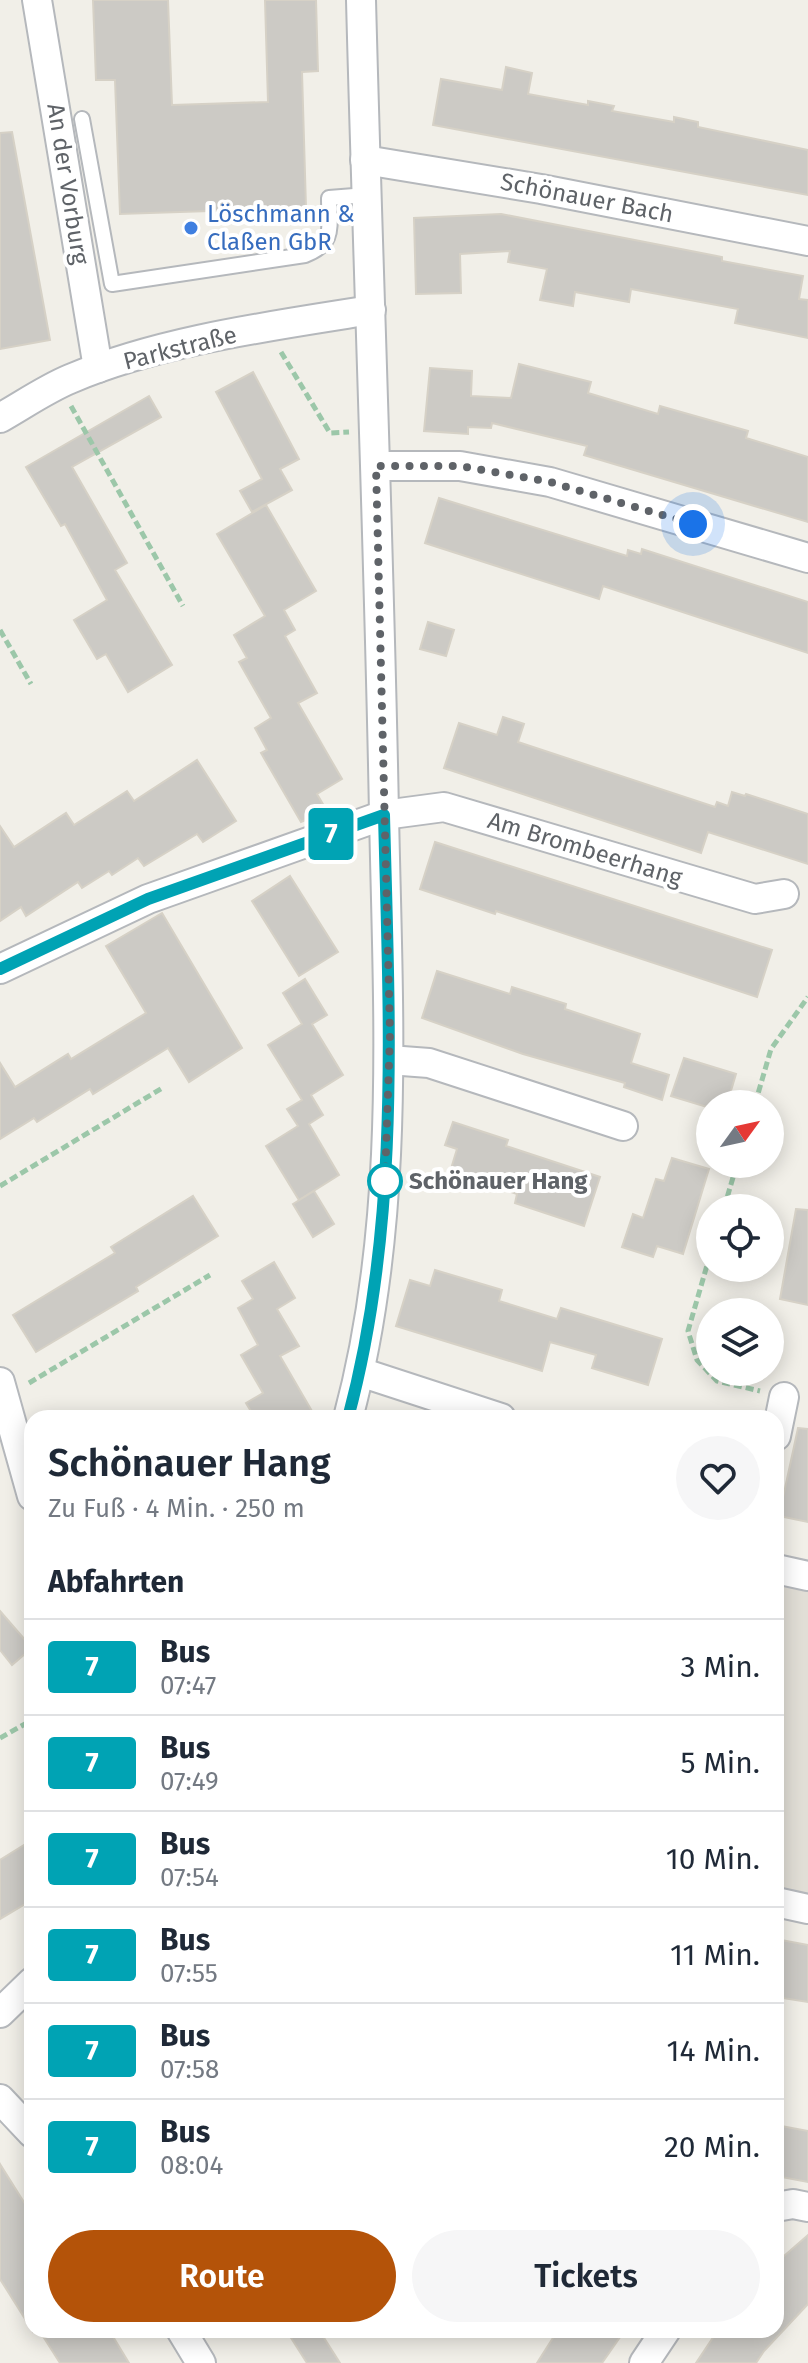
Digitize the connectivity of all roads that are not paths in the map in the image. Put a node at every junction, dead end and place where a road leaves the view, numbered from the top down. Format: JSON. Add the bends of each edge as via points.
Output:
{"nodes":[{"id":1,"x":37,"y":0,"type":"edge"},
{"id":2,"x":361,"y":0,"type":"edge"},
{"id":3,"x":82,"y":119,"type":"dead end"},
{"id":4,"x":365,"y":160,"type":"junction"},
{"id":5,"x":367,"y":195,"type":"junction"},
{"id":6,"x":808,"y":241,"type":"edge"},
{"id":7,"x":371,"y":310,"type":"junction"},
{"id":8,"x":98,"y":368,"type":"junction"},
{"id":9,"x":0,"y":418,"type":"edge"},
{"id":10,"x":376,"y":466,"type":"junction"},
{"id":11,"x":808,"y":558,"type":"edge"},
{"id":12,"x":384,"y":815,"type":"junction"},
{"id":13,"x":784,"y":894,"type":"dead end"},
{"id":14,"x":0,"y":969,"type":"edge"},
{"id":15,"x":389,"y":1060,"type":"junction"},
{"id":16,"x":623,"y":1126,"type":"dead end"},
{"id":17,"x":360,"y":1372,"type":"junction"},
{"id":18,"x":2,"y":1390,"type":"edge"},
{"id":19,"x":784,"y":1397,"type":"road end"},
{"id":20,"x":350,"y":1410,"type":"edge"},
{"id":21,"x":476,"y":1410,"type":"edge"},
{"id":22,"x":781,"y":1410,"type":"edge"},
{"id":23,"x":24,"y":1468,"type":"edge"},
{"id":24,"x":784,"y":1571,"type":"edge"},
{"id":25,"x":808,"y":1576,"type":"edge"},
{"id":26,"x":784,"y":1904,"type":"edge"},
{"id":27,"x":808,"y":1909,"type":"edge"},
{"id":28,"x":24,"y":1990,"type":"edge"},
{"id":29,"x":0,"y":2013,"type":"edge"},
{"id":30,"x":0,"y":2099,"type":"edge"},
{"id":31,"x":24,"y":2124,"type":"edge"},
{"id":32,"x":784,"y":2206,"type":"edge"},
{"id":33,"x":808,"y":2207,"type":"edge"},
{"id":34,"x":186,"y":2338,"type":"edge"},
{"id":35,"x":661,"y":2338,"type":"edge"},
{"id":36,"x":201,"y":2363,"type":"edge"},
{"id":37,"x":644,"y":2363,"type":"edge"}],
"edges":[{"from":1,"to":8,"type":"street","name":"An der Vorburg"},
{"from":2,"to":4,"type":"street"},
{"from":3,"to":5,"type":"lane","via":[[112,284],[305,255],[328,240],[329,198]]},
{"from":4,"to":5,"type":"street"},
{"from":4,"to":6,"type":"street","name":"Schönauer Bach"},
{"from":5,"to":7,"type":"street"},
{"from":7,"to":8,"type":"street","name":"Parkstraße","via":[[168,348]]},
{"from":7,"to":10,"type":"street"},
{"from":8,"to":9,"type":"street","name":"Parkstraße"},
{"from":10,"to":11,"type":"street","via":[[460,466],[550,482]]},
{"from":10,"to":12,"type":"street"},
{"from":12,"to":13,"type":"street","name":"Am Brombeerhang","via":[[444,807],[755,899]]},
{"from":12,"to":14,"type":"street","name":"Am Brombeerhang","via":[[148,899]]},
{"from":12,"to":15,"type":"street"},
{"from":15,"to":16,"type":"street","via":[[429,1063]]},
{"from":15,"to":17,"type":"street","via":[[380,1250]]},
{"from":17,"to":20,"type":"street"},
{"from":17,"to":21,"type":"street"},
{"from":18,"to":23,"type":"street"},
{"from":19,"to":22,"type":"street"},
{"from":24,"to":25,"type":"street"},
{"from":26,"to":27,"type":"street"},
{"from":28,"to":29,"type":"street"},
{"from":30,"to":31,"type":"street"},
{"from":32,"to":33,"type":"street"},
{"from":34,"to":36,"type":"street"},
{"from":35,"to":37,"type":"street"}]}
